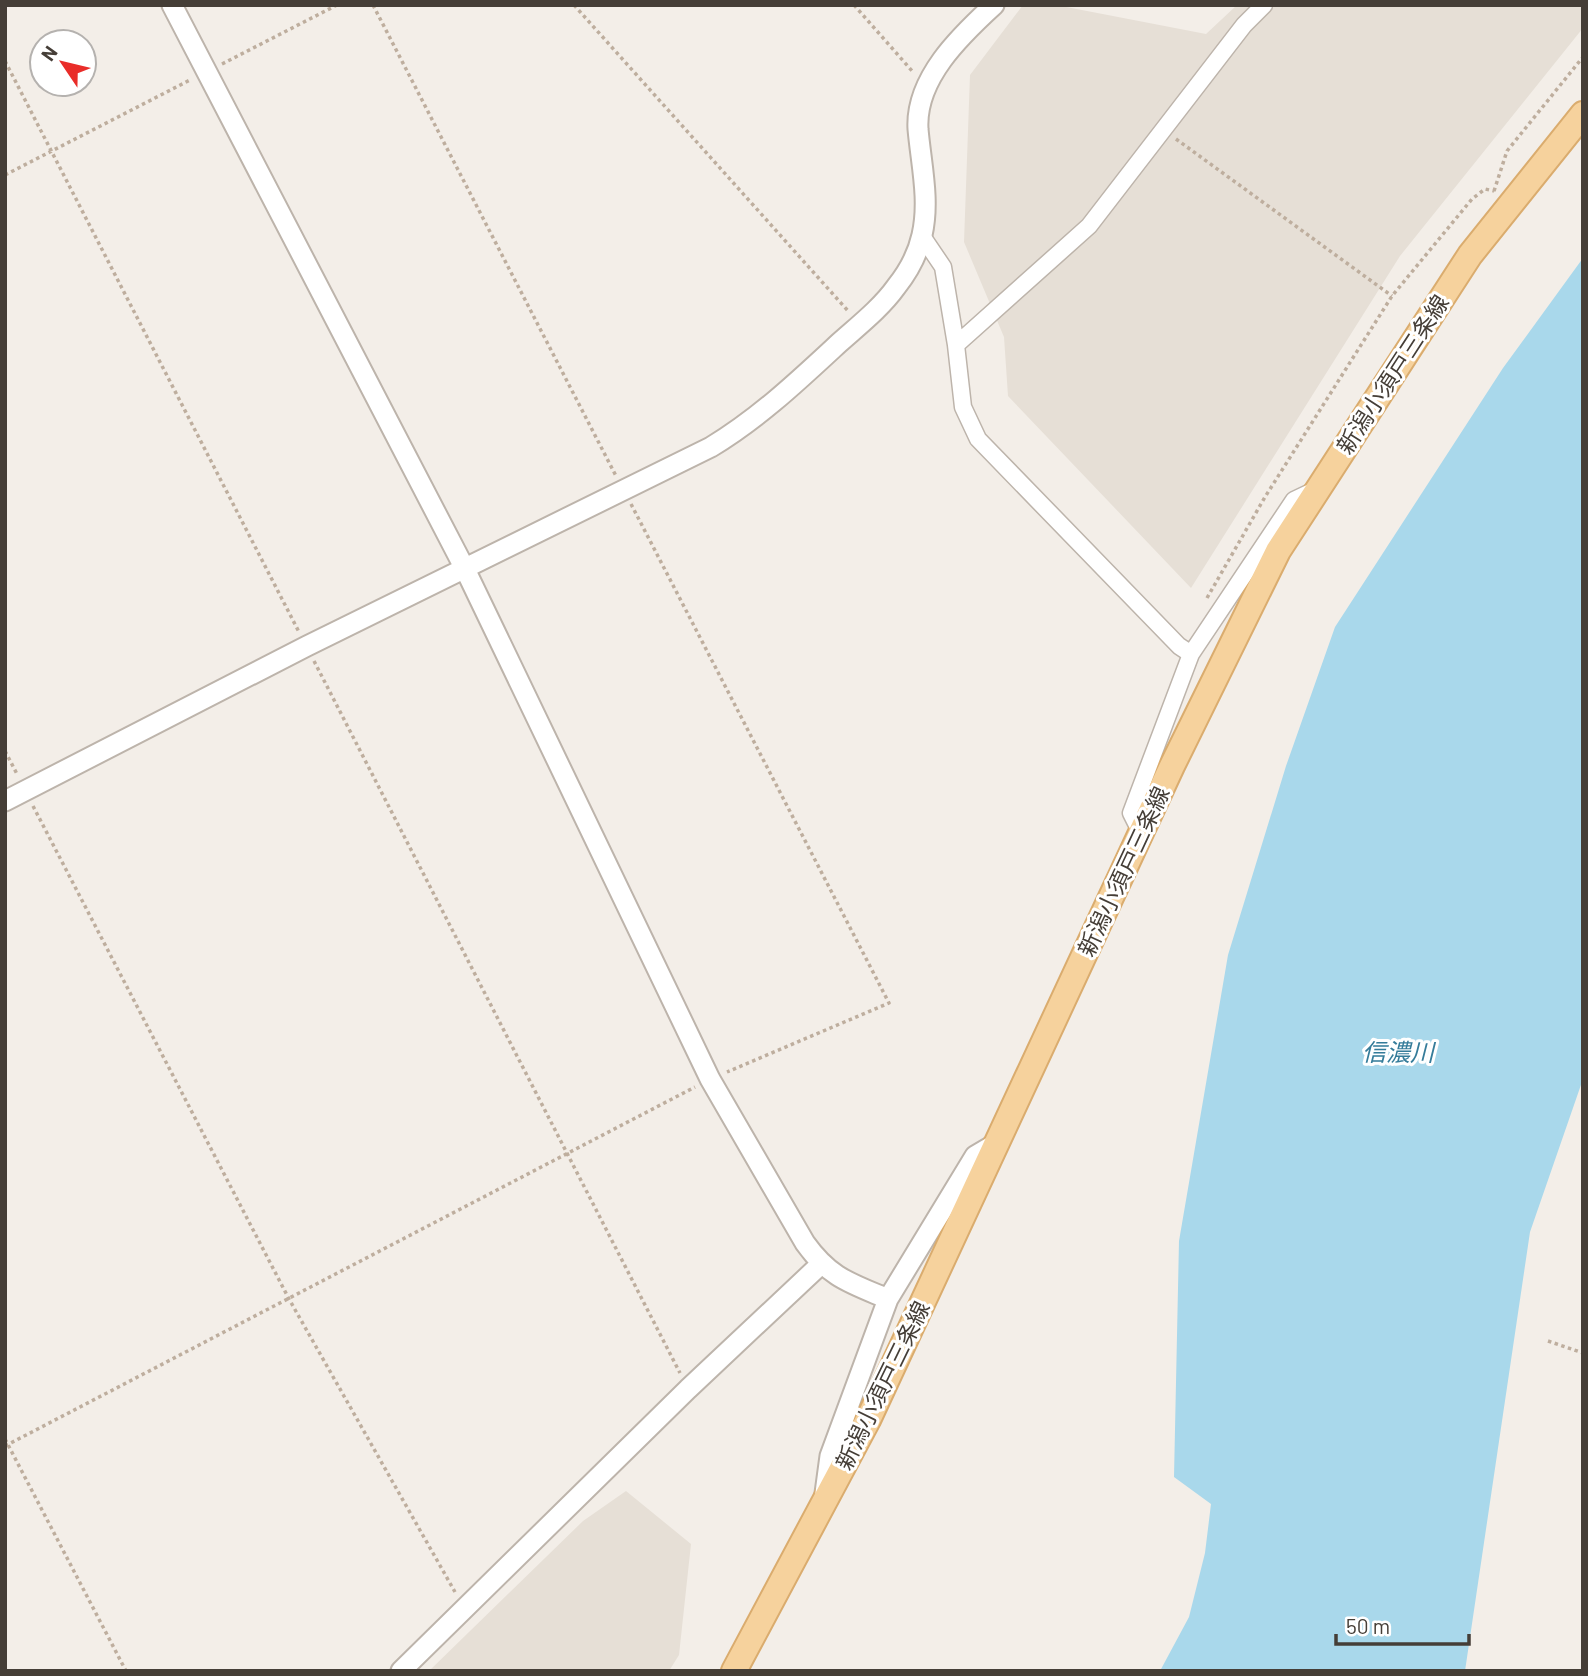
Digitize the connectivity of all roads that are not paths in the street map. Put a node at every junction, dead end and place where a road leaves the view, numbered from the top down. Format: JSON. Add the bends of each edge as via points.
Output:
{"nodes":[{"id":1,"x":172,"y":5,"type":"edge"},
{"id":2,"x":994,"y":5,"type":"edge"},
{"id":3,"x":1264,"y":5,"type":"edge"},
{"id":4,"x":1583,"y":114,"type":"edge"},
{"id":5,"x":922,"y":236,"type":"junction"},
{"id":6,"x":956,"y":345,"type":"junction"},
{"id":7,"x":1318,"y":489,"type":"junction"},
{"id":8,"x":465,"y":569,"type":"junction"},
{"id":9,"x":1191,"y":654,"type":"junction"},
{"id":10,"x":5,"y":801,"type":"edge"},
{"id":11,"x":1141,"y":833,"type":"junction"},
{"id":12,"x":997,"y":1143,"type":"junction"},
{"id":13,"x":821,"y":1264,"type":"junction"},
{"id":14,"x":888,"y":1299,"type":"junction"},
{"id":15,"x":823,"y":1504,"type":"junction"},
{"id":16,"x":401,"y":1671,"type":"edge"},
{"id":17,"x":734,"y":1671,"type":"edge"}],
"edges":[{"from":1,"to":8,"type":"street"},
{"from":2,"to":5,"type":"street","via":[[957,41],[926,87],[920,105]]},
{"from":3,"to":6,"type":"street","via":[[1089,226]]},
{"from":4,"to":7,"type":"main road","name":"新潟小須戸三条線","via":[[1470,255]]},
{"from":5,"to":6,"type":"street","via":[[943,267]]},
{"from":5,"to":8,"type":"street","via":[[895,289],[743,428]]},
{"from":6,"to":9,"type":"street","via":[[963,407],[978,439]]},
{"from":7,"to":9,"type":"street","via":[[1294,500]]},
{"from":7,"to":11,"type":"main road","name":"新潟小須戸三条線","via":[[1278,551]]},
{"from":8,"to":10,"type":"street"},
{"from":8,"to":13,"type":"street","via":[[710,1079]]},
{"from":9,"to":11,"type":"street","via":[[1132,813]]},
{"from":11,"to":12,"type":"main road","name":"新潟小須戸三条線"},
{"from":12,"to":14,"type":"street","via":[[975,1156]]},
{"from":12,"to":15,"type":"main road","name":"新潟小須戸三条線","via":[[868,1420]]},
{"from":13,"to":14,"type":"street","via":[[847,1282]]},
{"from":13,"to":16,"type":"street"},
{"from":14,"to":15,"type":"street","via":[[830,1456]]},
{"from":15,"to":17,"type":"main road","name":"新潟小須戸三条線"}]}
